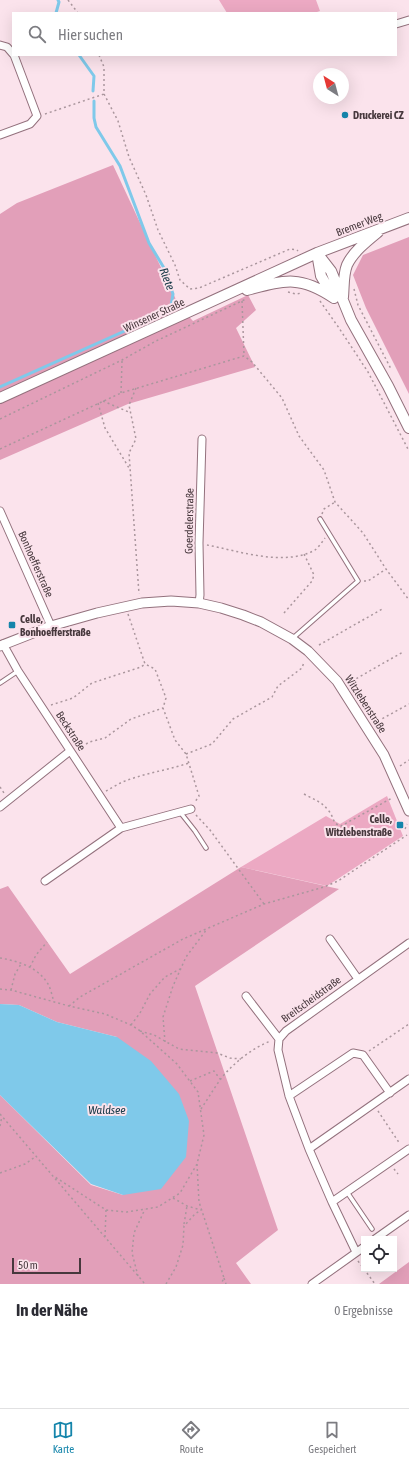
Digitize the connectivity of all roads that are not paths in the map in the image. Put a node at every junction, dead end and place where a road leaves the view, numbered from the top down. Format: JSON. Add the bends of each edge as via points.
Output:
{"nodes":[{"id":1,"x":409,"y":20,"type":"edge"},
{"id":2,"x":397,"y":24,"type":"edge"},
{"id":3,"x":0,"y":45,"type":"edge"},
{"id":4,"x":12,"y":53,"type":"edge"},
{"id":5,"x":14,"y":56,"type":"edge"},
{"id":6,"x":0,"y":135,"type":"edge"},
{"id":7,"x":409,"y":218,"type":"edge"},
{"id":8,"x":386,"y":226,"type":"junction"},
{"id":9,"x":317,"y":253,"type":"junction"},
{"id":10,"x":222,"y":297,"type":"junction"},
{"id":11,"x":338,"y":298,"type":"junction"},
{"id":12,"x":0,"y":398,"type":"edge"},
{"id":13,"x":409,"y":428,"type":"edge"},
{"id":14,"x":202,"y":439,"type":"dead end"},
{"id":15,"x":0,"y":511,"type":"edge"},
{"id":16,"x":320,"y":519,"type":"road end"},
{"id":17,"x":199,"y":603,"type":"junction"},
{"id":18,"x":51,"y":626,"type":"junction"},
{"id":19,"x":292,"y":639,"type":"junction"},
{"id":20,"x":2,"y":645,"type":"edge"},
{"id":21,"x":18,"y":671,"type":"junction"},
{"id":22,"x":0,"y":683,"type":"edge"},
{"id":23,"x":71,"y":752,"type":"junction"},
{"id":24,"x":0,"y":807,"type":"edge"},
{"id":25,"x":191,"y":809,"type":"road end"},
{"id":26,"x":409,"y":811,"type":"edge"},
{"id":27,"x":180,"y":812,"type":"junction"},
{"id":28,"x":121,"y":828,"type":"junction"},
{"id":29,"x":206,"y":848,"type":"dead end"},
{"id":30,"x":45,"y":881,"type":"dead end"},
{"id":31,"x":330,"y":939,"type":"dead end"},
{"id":32,"x":409,"y":943,"type":"edge"},
{"id":33,"x":358,"y":979,"type":"junction"},
{"id":34,"x":246,"y":996,"type":"dead end"},
{"id":35,"x":280,"y":1039,"type":"junction"},
{"id":36,"x":409,"y":1079,"type":"edge"},
{"id":37,"x":390,"y":1093,"type":"junction"},
{"id":38,"x":290,"y":1096,"type":"junction"},
{"id":39,"x":310,"y":1150,"type":"junction"},
{"id":40,"x":407,"y":1150,"type":"edge"},
{"id":41,"x":346,"y":1192,"type":"junction"},
{"id":42,"x":332,"y":1202,"type":"junction"},
{"id":43,"x":409,"y":1215,"type":"edge"},
{"id":44,"x":372,"y":1229,"type":"dead end"},
{"id":45,"x":379,"y":1236,"type":"edge"},
{"id":46,"x":361,"y":1249,"type":"edge"},
{"id":47,"x":356,"y":1252,"type":"junction"},
{"id":48,"x":312,"y":1284,"type":"edge"}],
"edges":[{"from":1,"to":2,"type":"street"},
{"from":3,"to":4,"type":"street","via":[[7,47]]},
{"from":5,"to":6,"type":"street","via":[[37,116],[30,124]]},
{"from":7,"to":8,"type":"main road","name":"Bremer Weg"},
{"from":8,"to":9,"type":"main road","name":"Bremer Weg"},
{"from":8,"to":11,"type":"main road","via":[[365,243],[347,265]]},
{"from":9,"to":10,"type":"main road","name":"Winsener Straße"},
{"from":9,"to":11,"type":"main road","via":[[331,271]]},
{"from":10,"to":11,"type":"main road","via":[[291,281],[305,283]]},
{"from":10,"to":12,"type":"main road","name":"Winsener Straße"},
{"from":11,"to":13,"type":"main road"},
{"from":14,"to":17,"type":"street","name":"Goerdelerstraße"},
{"from":15,"to":18,"type":"street","name":"Bonhoefferstraße"},
{"from":16,"to":19,"type":"lane","via":[[358,581]]},
{"from":17,"to":18,"type":"street","name":"Witzlebenstraße","via":[[142,603]]},
{"from":17,"to":19,"type":"street","name":"Witzlebenstraße","via":[[243,615]]},
{"from":18,"to":20,"type":"street","name":"Witzlebenstraße"},
{"from":19,"to":26,"type":"street","name":"Witzlebenstraße","via":[[338,681],[384,755]]},
{"from":20,"to":21,"type":"street","name":"Beckstraße"},
{"from":21,"to":22,"type":"lane"},
{"from":21,"to":23,"type":"street","name":"Beckstraße"},
{"from":23,"to":24,"type":"street"},
{"from":23,"to":28,"type":"street","name":"Beckstraße"},
{"from":25,"to":27,"type":"street"},
{"from":27,"to":28,"type":"street"},
{"from":27,"to":29,"type":"lane"},
{"from":28,"to":30,"type":"street"},
{"from":31,"to":33,"type":"street","name":"Breitscheidstraße"},
{"from":32,"to":33,"type":"street","name":"Breitscheidstraße"},
{"from":33,"to":35,"type":"street","name":"Breitscheidstraße","via":[[286,1031]]},
{"from":34,"to":35,"type":"street","name":"Breitscheidstraße"},
{"from":35,"to":38,"type":"street","name":"Breitscheidstraße","via":[[278,1050]]},
{"from":36,"to":37,"type":"street"},
{"from":37,"to":38,"type":"street","via":[[363,1055],[353,1053]]},
{"from":37,"to":39,"type":"street"},
{"from":38,"to":39,"type":"street","name":"Breitscheidstraße"},
{"from":39,"to":42,"type":"street","name":"Breitscheidstraße"},
{"from":40,"to":41,"type":"street"},
{"from":41,"to":42,"type":"street"},
{"from":41,"to":44,"type":"lane"},
{"from":42,"to":47,"type":"street","name":"Breitscheidstraße"},
{"from":43,"to":45,"type":"street"},
{"from":46,"to":47,"type":"street"},
{"from":47,"to":48,"type":"street"}]}
